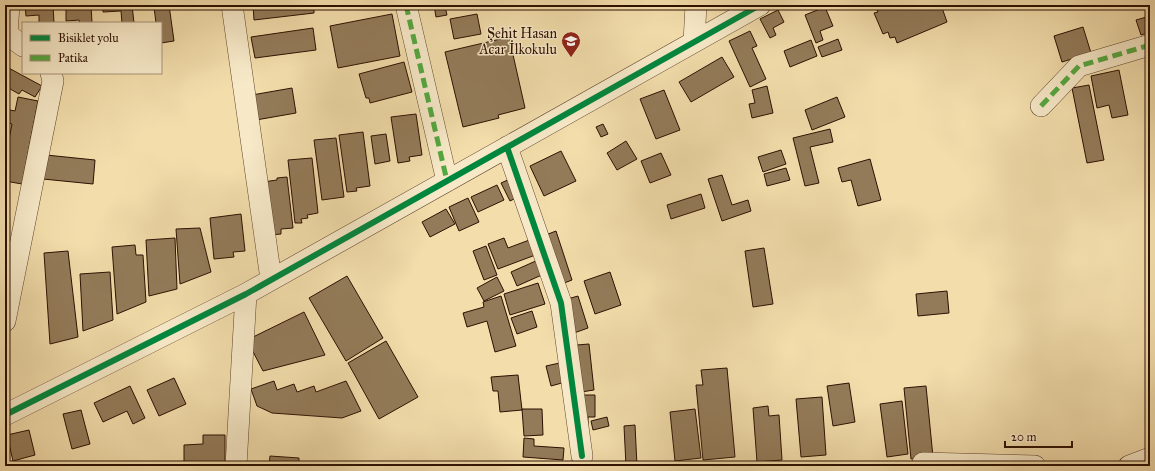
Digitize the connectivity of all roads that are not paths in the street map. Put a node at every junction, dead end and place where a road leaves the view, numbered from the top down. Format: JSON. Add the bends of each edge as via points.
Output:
{"nodes":[{"id":1,"x":9,"y":5,"type":"edge"},
{"id":2,"x":232,"y":5,"type":"edge"},
{"id":3,"x":406,"y":5,"type":"edge"},
{"id":4,"x":696,"y":5,"type":"edge"},
{"id":5,"x":760,"y":5,"type":"edge"},
{"id":6,"x":694,"y":42,"type":"junction"},
{"id":7,"x":22,"y":45,"type":"edge"},
{"id":8,"x":1150,"y":45,"type":"edge"},
{"id":9,"x":51,"y":74,"type":"edge"},
{"id":10,"x":1041,"y":106,"type":"dead end"},
{"id":11,"x":507,"y":147,"type":"junction"},
{"id":12,"x":447,"y":181,"type":"junction"},
{"id":13,"x":271,"y":279,"type":"junction"},
{"id":14,"x":246,"y":294,"type":"junction"},
{"id":15,"x":5,"y":321,"type":"edge"},
{"id":16,"x":5,"y":415,"type":"edge"},
{"id":17,"x":582,"y":456,"type":"dead end"},
{"id":18,"x":1150,"y":458,"type":"edge"},
{"id":19,"x":236,"y":466,"type":"edge"},
{"id":20,"x":923,"y":466,"type":"edge"},
{"id":21,"x":1035,"y":466,"type":"edge"},
{"id":22,"x":1129,"y":466,"type":"edge"}],
"edges":[{"from":1,"to":7,"type":"street","via":[[7,34]]},
{"from":2,"to":13,"type":"street"},
{"from":3,"to":12,"type":"street"},
{"from":4,"to":6,"type":"street"},
{"from":5,"to":6,"type":"street"},
{"from":6,"to":11,"type":"street"},
{"from":8,"to":10,"type":"street","via":[[1079,66]]},
{"from":9,"to":15,"type":"street","via":[[53,81]]},
{"from":11,"to":12,"type":"street"},
{"from":11,"to":17,"type":"street","via":[[561,304]]},
{"from":12,"to":13,"type":"street"},
{"from":13,"to":14,"type":"street"},
{"from":14,"to":16,"type":"street"},
{"from":14,"to":19,"type":"street"},
{"from":18,"to":22,"type":"street"},
{"from":20,"to":21,"type":"street","via":[[923,463]]}]}
